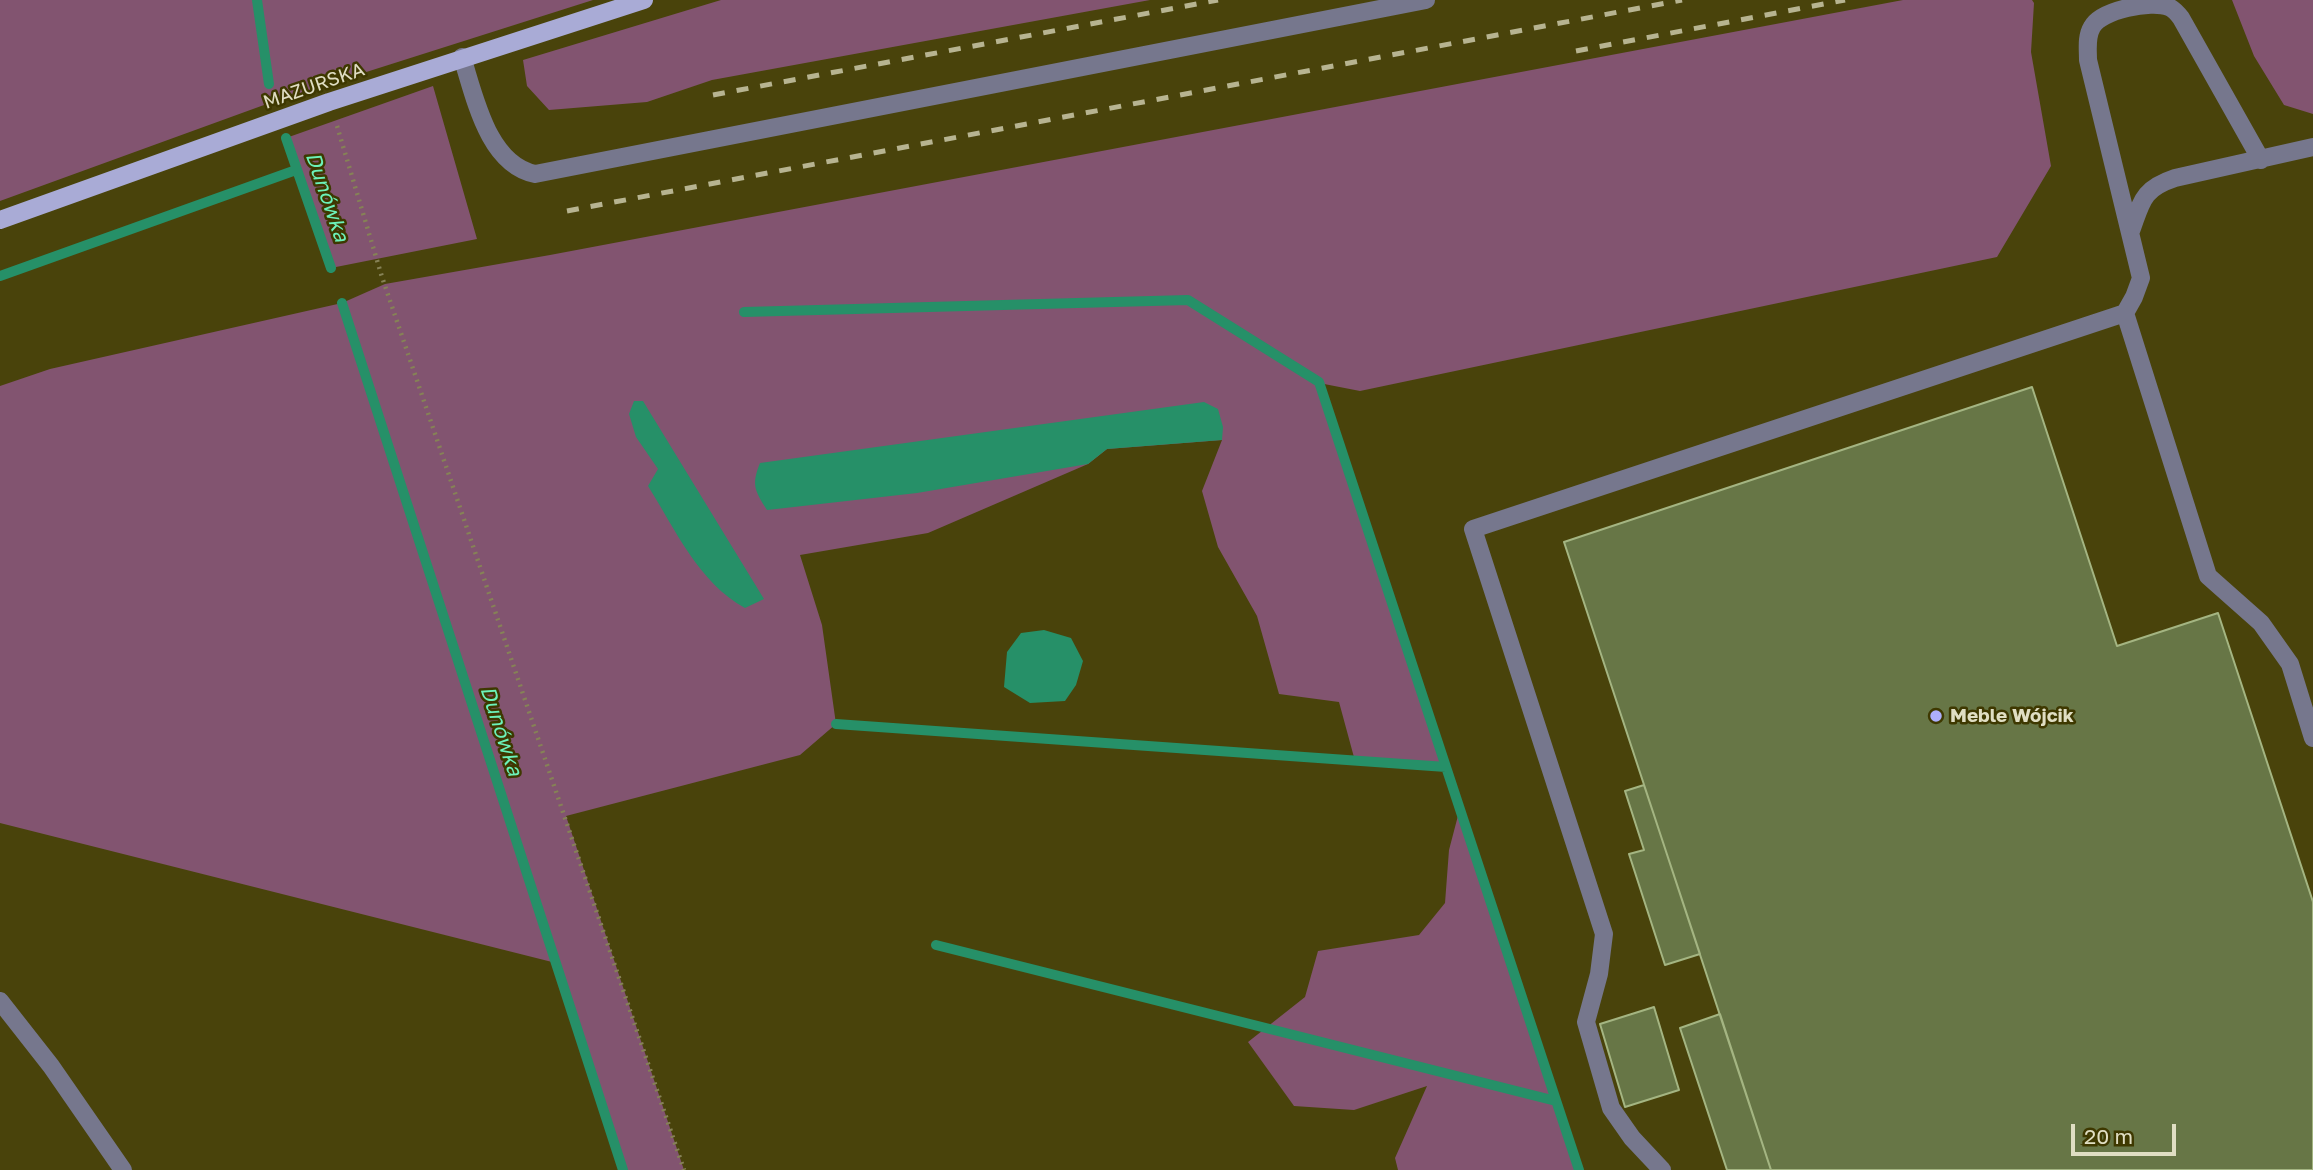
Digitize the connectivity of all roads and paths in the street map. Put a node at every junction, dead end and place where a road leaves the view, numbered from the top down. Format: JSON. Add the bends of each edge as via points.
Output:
{"nodes":[{"id":1,"x":644,"y":0,"type":"edge"},
{"id":2,"x":1426,"y":0,"type":"edge"},
{"id":3,"x":462,"y":57,"type":"junction"},
{"id":4,"x":329,"y":102,"type":"junction"},
{"id":5,"x":2313,"y":147,"type":"edge"},
{"id":6,"x":2261,"y":160,"type":"junction"},
{"id":7,"x":0,"y":220,"type":"edge"},
{"id":8,"x":2131,"y":231,"type":"junction"},
{"id":9,"x":2124,"y":313,"type":"junction"},
{"id":10,"x":2313,"y":738,"type":"edge"},
{"id":11,"x":0,"y":1001,"type":"edge"},
{"id":12,"x":123,"y":1170,"type":"edge"},
{"id":13,"x":684,"y":1170,"type":"edge"},
{"id":14,"x":1662,"y":1170,"type":"edge"}],
"edges":[{"from":1,"to":3,"type":"main road","name":"MAZURSKA"},
{"from":2,"to":3,"type":"lane","via":[[534,174],[511,165],[493,144]]},
{"from":3,"to":4,"type":"main road","name":"MAZURSKA"},
{"from":4,"to":7,"type":"main road","name":"MAZURSKA"},
{"from":4,"to":13,"type":"path","via":[[382,277]]},
{"from":5,"to":6,"type":"lane"},
{"from":6,"to":8,"type":"lane","via":[[2156,184],[2144,195]]},
{"from":6,"to":8,"type":"lane","via":[[2182,18],[2168,6],[2150,4],[2110,13],[2093,23],[2088,60]]},
{"from":8,"to":9,"type":"lane","via":[[2141,278]]},
{"from":9,"to":10,"type":"lane","via":[[2207,576],[2261,623],[2290,664]]},
{"from":9,"to":14,"type":"lane","via":[[1473,529],[1604,934],[1586,1021],[1607,1096],[1632,1138]]},
{"from":11,"to":12,"type":"lane"}]}
